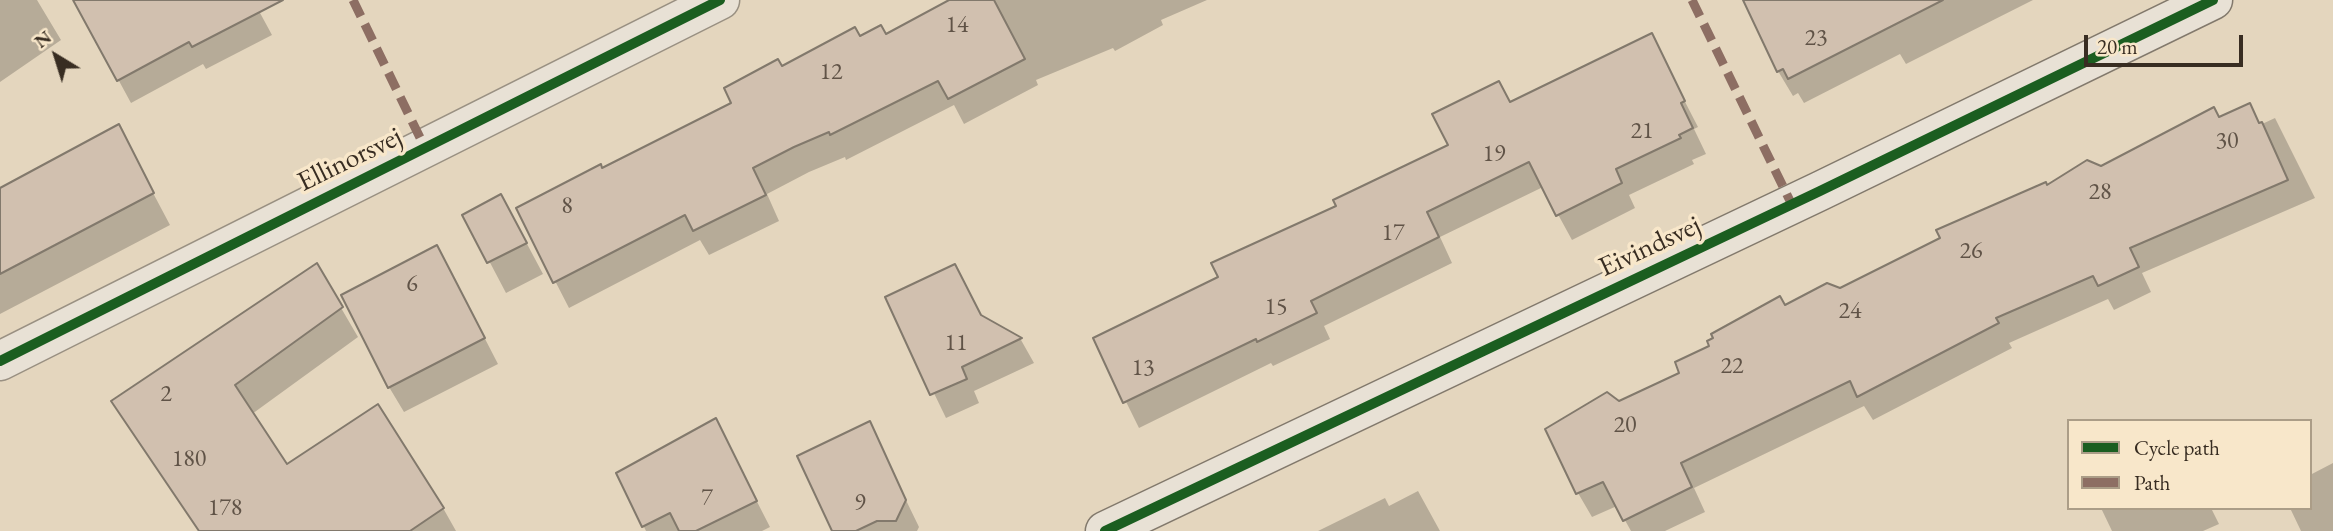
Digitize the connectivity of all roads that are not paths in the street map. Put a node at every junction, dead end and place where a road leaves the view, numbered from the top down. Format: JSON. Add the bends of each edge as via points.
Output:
{"nodes":[{"id":1,"x":720,"y":0,"type":"edge"},
{"id":2,"x":2213,"y":0,"type":"edge"},
{"id":3,"x":0,"y":361,"type":"edge"},
{"id":4,"x":1105,"y":531,"type":"edge"}],
"edges":[{"from":1,"to":3,"type":"street","name":"Ellinorsvej"},
{"from":2,"to":4,"type":"street","name":"Eivindsvej","via":[[1833,186]]}]}
